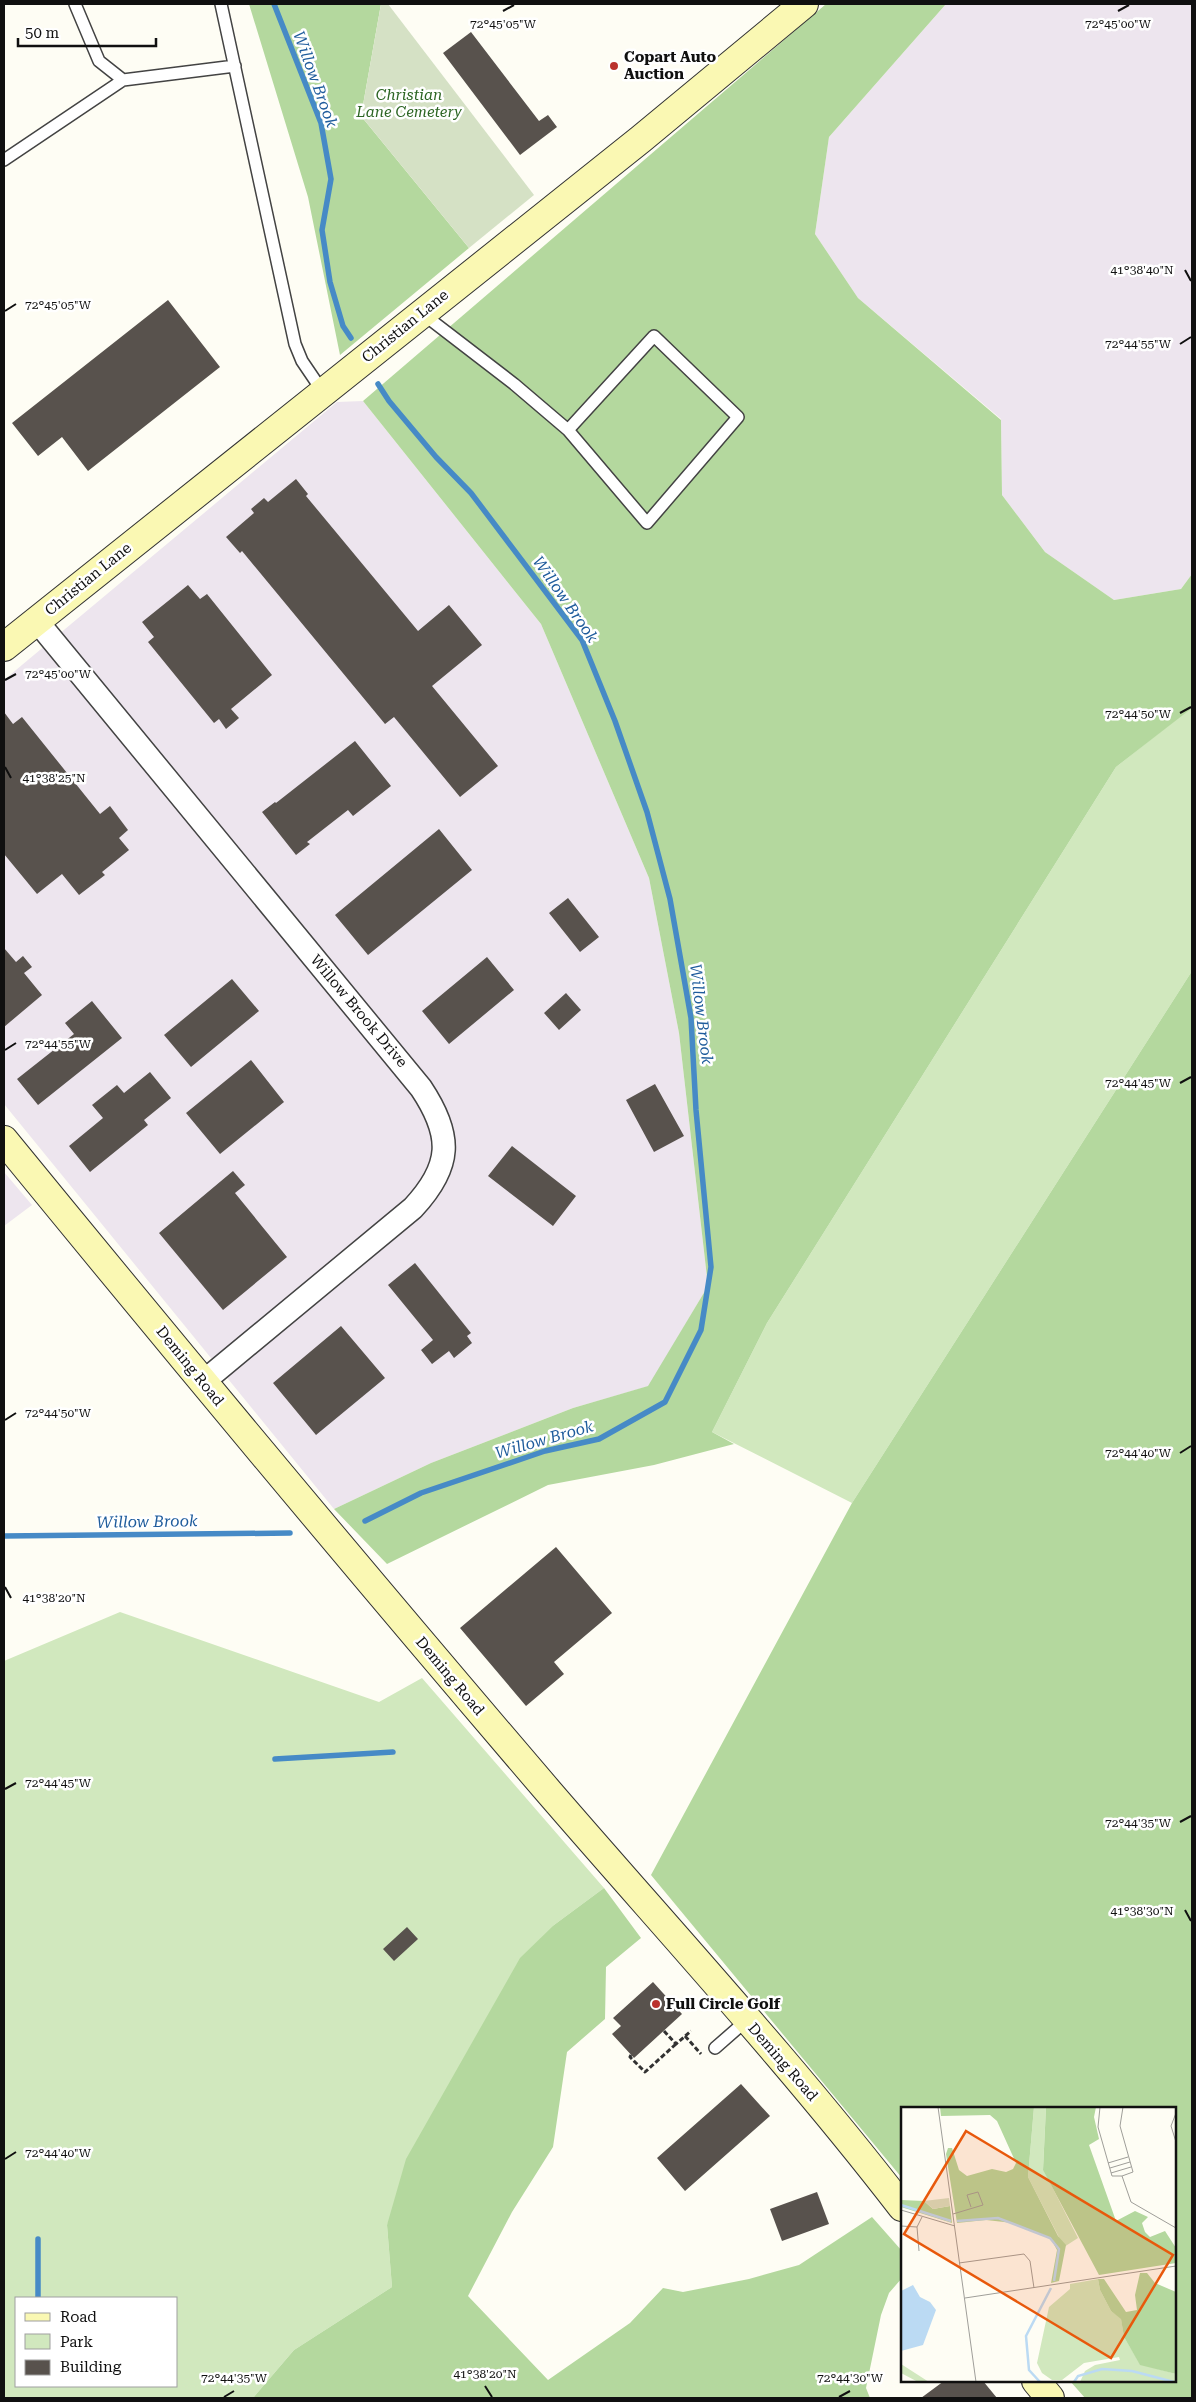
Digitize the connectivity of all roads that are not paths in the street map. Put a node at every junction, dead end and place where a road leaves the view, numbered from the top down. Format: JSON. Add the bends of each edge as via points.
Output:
{"nodes":[{"id":1,"x":75,"y":4,"type":"edge"},
{"id":2,"x":221,"y":4,"type":"edge"},
{"id":3,"x":804,"y":4,"type":"edge"},
{"id":4,"x":235,"y":66,"type":"junction"},
{"id":5,"x":123,"y":80,"type":"junction"},
{"id":6,"x":4,"y":160,"type":"edge"},
{"id":7,"x":422,"y":313,"type":"junction"},
{"id":8,"x":323,"y":392,"type":"junction"},
{"id":9,"x":568,"y":430,"type":"junction"},
{"id":10,"x":36,"y":620,"type":"junction"},
{"id":11,"x":4,"y":647,"type":"edge"},
{"id":12,"x":4,"y":1140,"type":"edge"},
{"id":13,"x":203,"y":1382,"type":"junction"},
{"id":14,"x":747,"y":2020,"type":"junction"},
{"id":15,"x":715,"y":2048,"type":"dead end"},
{"id":16,"x":901,"y":2206,"type":"edge"},
{"id":17,"x":1037,"y":2382,"type":"edge"},
{"id":18,"x":1050,"y":2398,"type":"edge"}],
"edges":[{"from":1,"to":5,"type":"lane","via":[[99,61]]},
{"from":2,"to":4,"type":"lane"},
{"from":3,"to":7,"type":"street","name":"Christian Lane"},
{"from":4,"to":5,"type":"lane"},
{"from":4,"to":8,"type":"lane","via":[[295,344],[302,361]]},
{"from":5,"to":6,"type":"lane"},
{"from":7,"to":8,"type":"street","name":"Christian Lane"},
{"from":7,"to":9,"type":"lane"},
{"from":8,"to":10,"type":"street","name":"Christian Lane"},
{"from":9,"to":9,"type":"lane","via":[[647,524],[738,417],[654,336]]},
{"from":10,"to":11,"type":"street","name":"Christian Lane"},
{"from":10,"to":13,"type":"street","name":"Willow Brook Drive","via":[[422,1088],[435,1108],[442,1128],[444,1152],[438,1174],[418,1203]]},
{"from":12,"to":13,"type":"street","name":"Deming Road"},
{"from":13,"to":14,"type":"street","name":"Deming Road"},
{"from":14,"to":15,"type":"lane"},
{"from":14,"to":16,"type":"street","name":"Deming Road"},
{"from":17,"to":18,"type":"street"}]}
